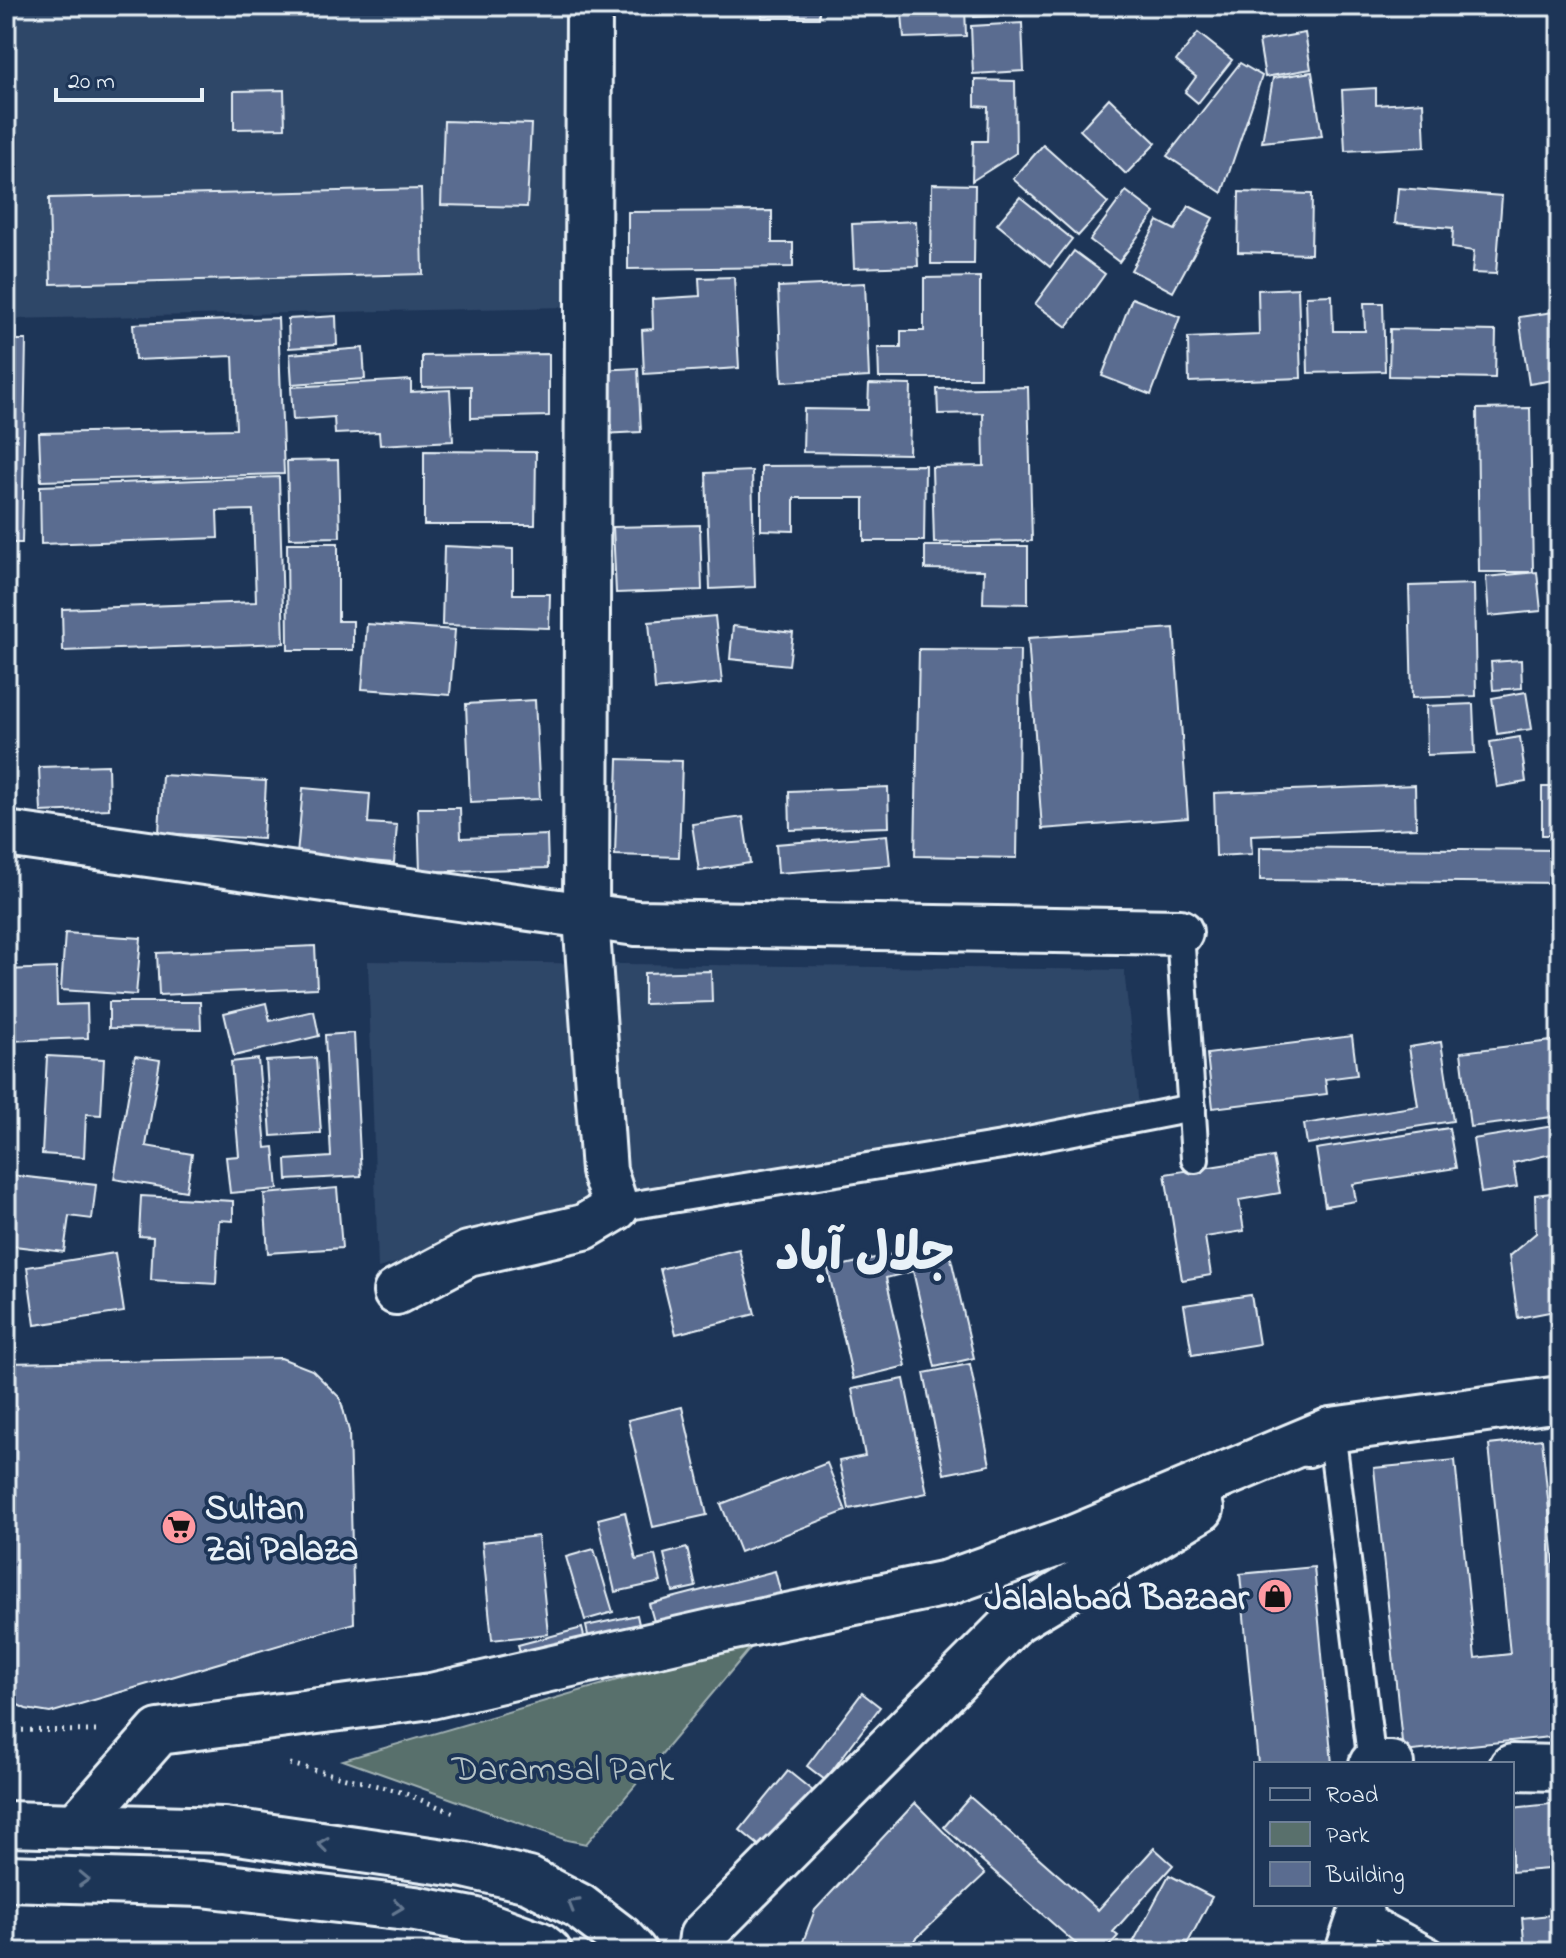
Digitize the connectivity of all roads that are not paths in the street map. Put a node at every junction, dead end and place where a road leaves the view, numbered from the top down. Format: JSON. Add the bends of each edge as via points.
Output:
{"nodes":[{"id":1,"x":589,"y":6,"type":"edge"},
{"id":2,"x":6,"y":834,"type":"edge"},
{"id":3,"x":586,"y":918,"type":"junction"},
{"id":4,"x":1180,"y":932,"type":"joint"},
{"id":5,"x":1192,"y":1108,"type":"junction"},
{"id":6,"x":1195,"y":1159,"type":"dead end"},
{"id":7,"x":616,"y":1208,"type":"junction"},
{"id":8,"x":396,"y":1292,"type":"dead end"},
{"id":9,"x":1560,"y":1399,"type":"edge"},
{"id":10,"x":1331,"y":1430,"type":"junction"},
{"id":11,"x":1372,"y":1762,"type":"edge"},
{"id":12,"x":1514,"y":1767,"type":"edge"},
{"id":13,"x":1560,"y":1768,"type":"edge"},
{"id":14,"x":6,"y":1824,"type":"edge"},
{"id":15,"x":77,"y":1825,"type":"junction"},
{"id":16,"x":6,"y":1878,"type":"edge"},
{"id":17,"x":1357,"y":1923,"type":"edge"},
{"id":18,"x":549,"y":1952,"type":"edge"},
{"id":19,"x":634,"y":1952,"type":"edge"},
{"id":20,"x":700,"y":1952,"type":"edge"},
{"id":21,"x":1431,"y":1952,"type":"edge"}],
"edges":[{"from":1,"to":3,"type":"street"},
{"from":2,"to":3,"type":"street"},
{"from":3,"to":4,"type":"street"},
{"from":3,"to":7,"type":"street","via":[[604,1171]]},
{"from":4,"to":5,"type":"lane"},
{"from":5,"to":6,"type":"lane"},
{"from":5,"to":7,"type":"lane"},
{"from":7,"to":8,"type":"street","via":[[584,1227],[468,1254]]},
{"from":9,"to":10,"type":"street"},
{"from":10,"to":11,"type":"lane"},
{"from":10,"to":15,"type":"street","via":[[1071,1539],[947,1583],[431,1696],[159,1732]]},
{"from":10,"to":20,"type":"street","via":[[1016,1620],[702,1936]]},
{"from":12,"to":13,"type":"street"},
{"from":14,"to":15,"type":"street"},
{"from":19,"to":15,"type":"street","one_way":true,"via":[[579,1906],[529,1880],[465,1865],[224,1830]]},
{"from":16,"to":18,"type":"street","one_way":true,"via":[[202,1884],[415,1909],[473,1920]]},
{"from":17,"to":21,"type":"lane"}]}
